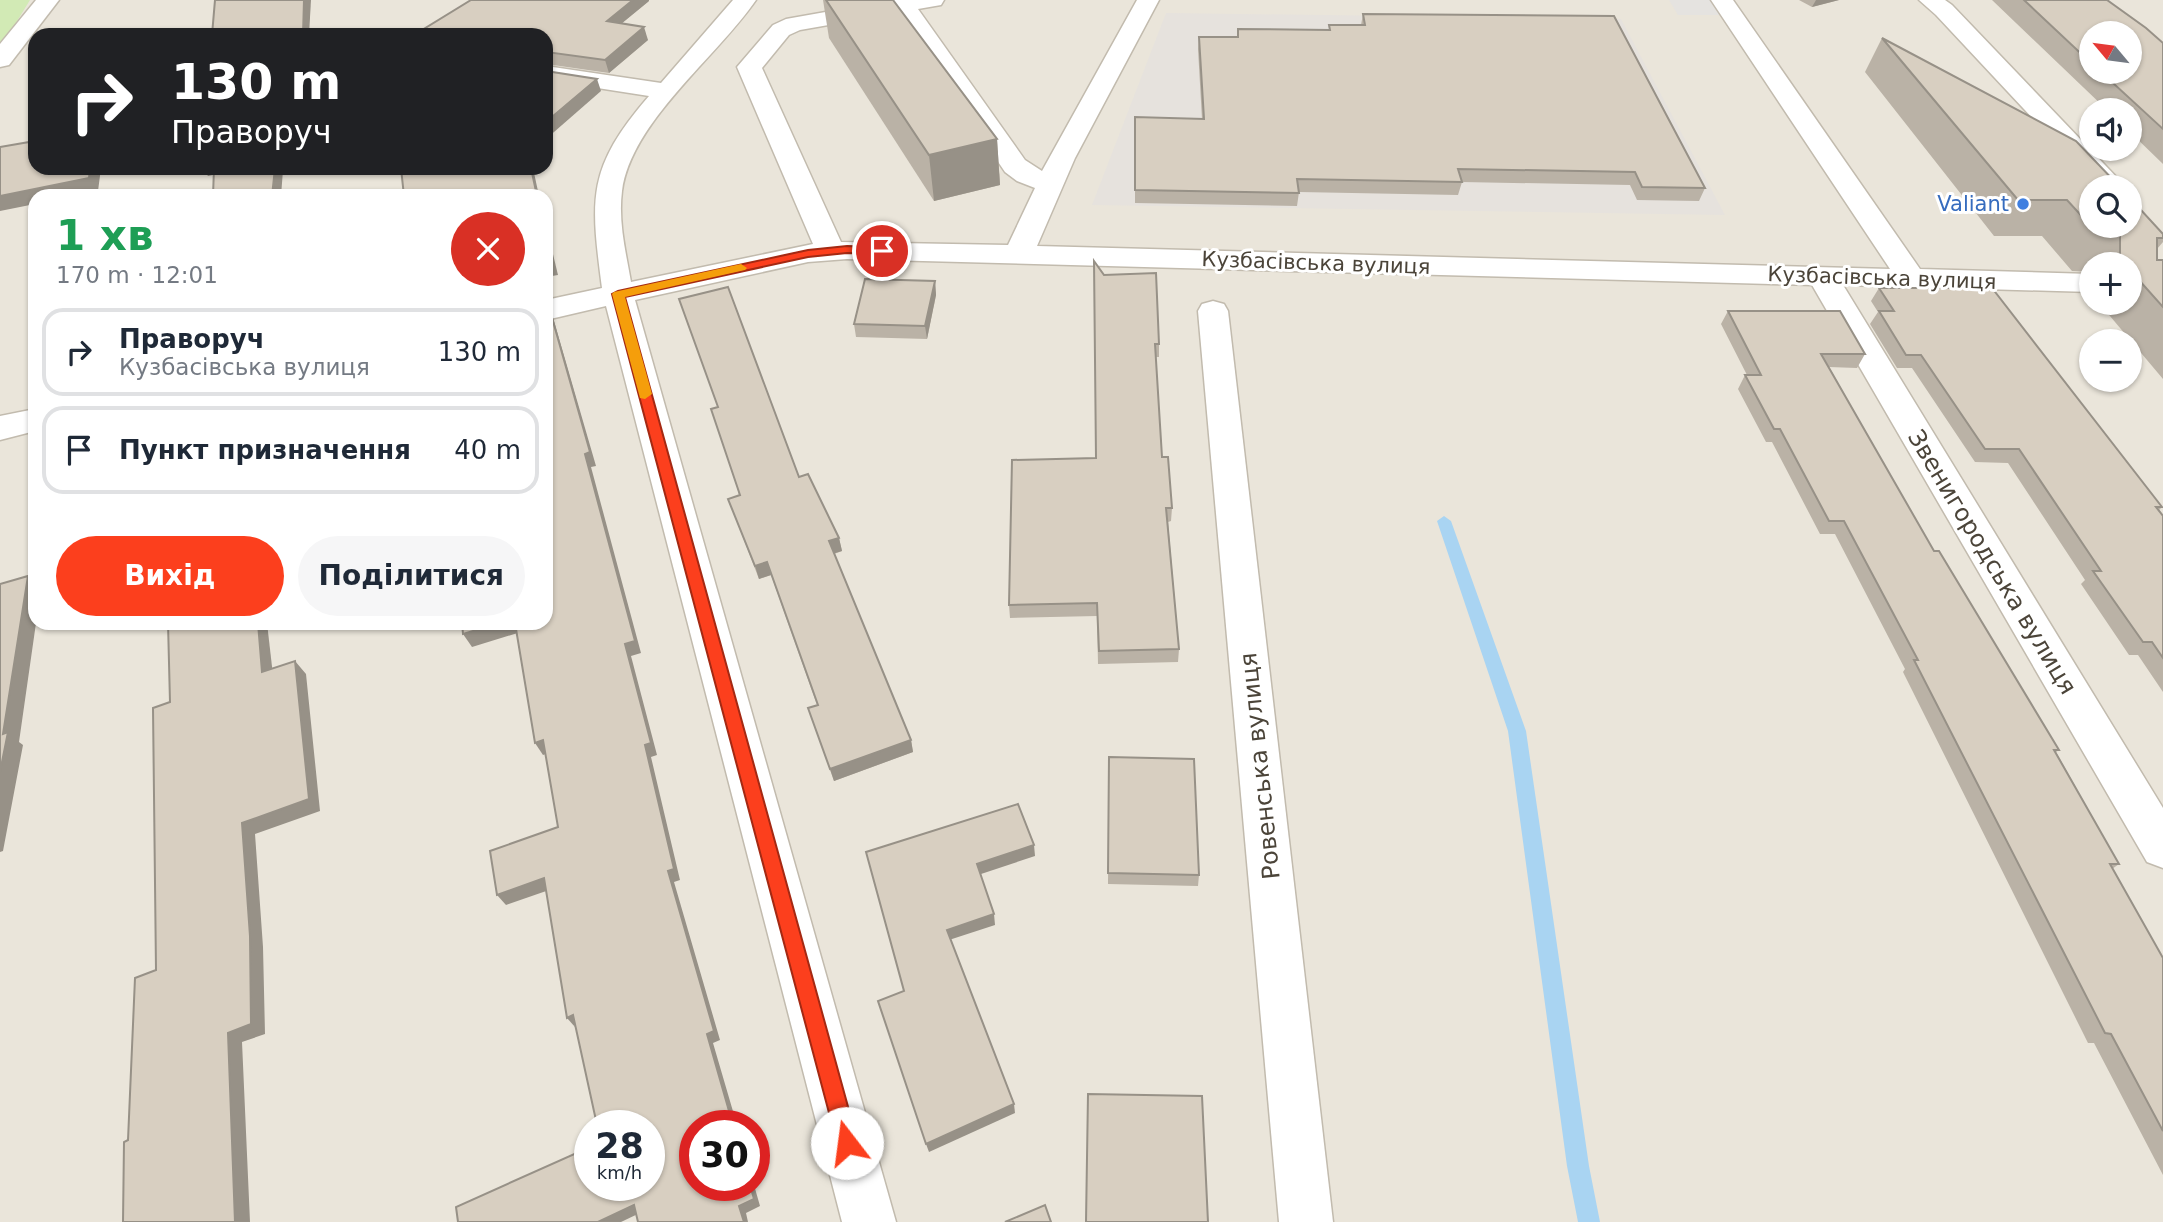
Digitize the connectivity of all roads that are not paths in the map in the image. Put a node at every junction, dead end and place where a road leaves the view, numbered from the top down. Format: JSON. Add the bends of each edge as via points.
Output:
{"nodes":[{"id":1,"x":48,"y":0,"type":"edge"},
{"id":2,"x":933,"y":0,"type":"edge"},
{"id":3,"x":1148,"y":0,"type":"edge"},
{"id":4,"x":1723,"y":0,"type":"edge"},
{"id":5,"x":1930,"y":0,"type":"edge"},
{"id":6,"x":736,"y":1,"type":"edge"},
{"id":7,"x":903,"y":5,"type":"junction"},
{"id":8,"x":0,"y":60,"type":"edge"},
{"id":9,"x":553,"y":74,"type":"edge"},
{"id":10,"x":667,"y":91,"type":"junction"},
{"id":11,"x":2101,"y":175,"type":"edge"},
{"id":12,"x":1050,"y":184,"type":"junction"},
{"id":13,"x":831,"y":251,"type":"junction"},
{"id":14,"x":1019,"y":254,"type":"junction"},
{"id":15,"x":1822,"y":276,"type":"junction"},
{"id":16,"x":1912,"y":279,"type":"junction"},
{"id":17,"x":2079,"y":284,"type":"edge"},
{"id":18,"x":618,"y":294,"type":"junction"},
{"id":19,"x":553,"y":308,"type":"edge"},
{"id":20,"x":1213,"y":311,"type":"dead end"},
{"id":21,"x":28,"y":422,"type":"edge"},
{"id":22,"x":0,"y":428,"type":"edge"},
{"id":23,"x":2163,"y":848,"type":"edge"},
{"id":24,"x":869,"y":1222,"type":"edge"},
{"id":25,"x":1306,"y":1222,"type":"edge"}],
"edges":[{"from":1,"to":8,"type":"street"},
{"from":2,"to":7,"type":"street"},
{"from":3,"to":12,"type":"street"},
{"from":4,"to":16,"type":"street"},
{"from":5,"to":11,"type":"street"},
{"from":6,"to":10,"type":"street"},
{"from":7,"to":12,"type":"street","via":[[1015,166]]},
{"from":7,"to":13,"type":"street","via":[[794,24],[781,30],[749,67]]},
{"from":9,"to":10,"type":"street"},
{"from":10,"to":18,"type":"street","via":[[633,131],[609,178],[606,203]]},
{"from":12,"to":14,"type":"street"},
{"from":13,"to":14,"type":"street","name":"Кузбасівська вулиця"},
{"from":13,"to":18,"type":"street","name":"Кузбасівська вулиця"},
{"from":14,"to":15,"type":"street","name":"Кузбасівська вулиця"},
{"from":15,"to":16,"type":"street","name":"Кузбасівська вулиця"},
{"from":15,"to":23,"type":"street","name":"Звенигородська вулиця"},
{"from":16,"to":17,"type":"street","name":"Кузбасівська вулиця"},
{"from":18,"to":19,"type":"street","name":"Кузбасівська вулиця"},
{"from":18,"to":24,"type":"street"},
{"from":20,"to":25,"type":"street","name":"Ровенська вулиця"},
{"from":21,"to":22,"type":"street"}]}
